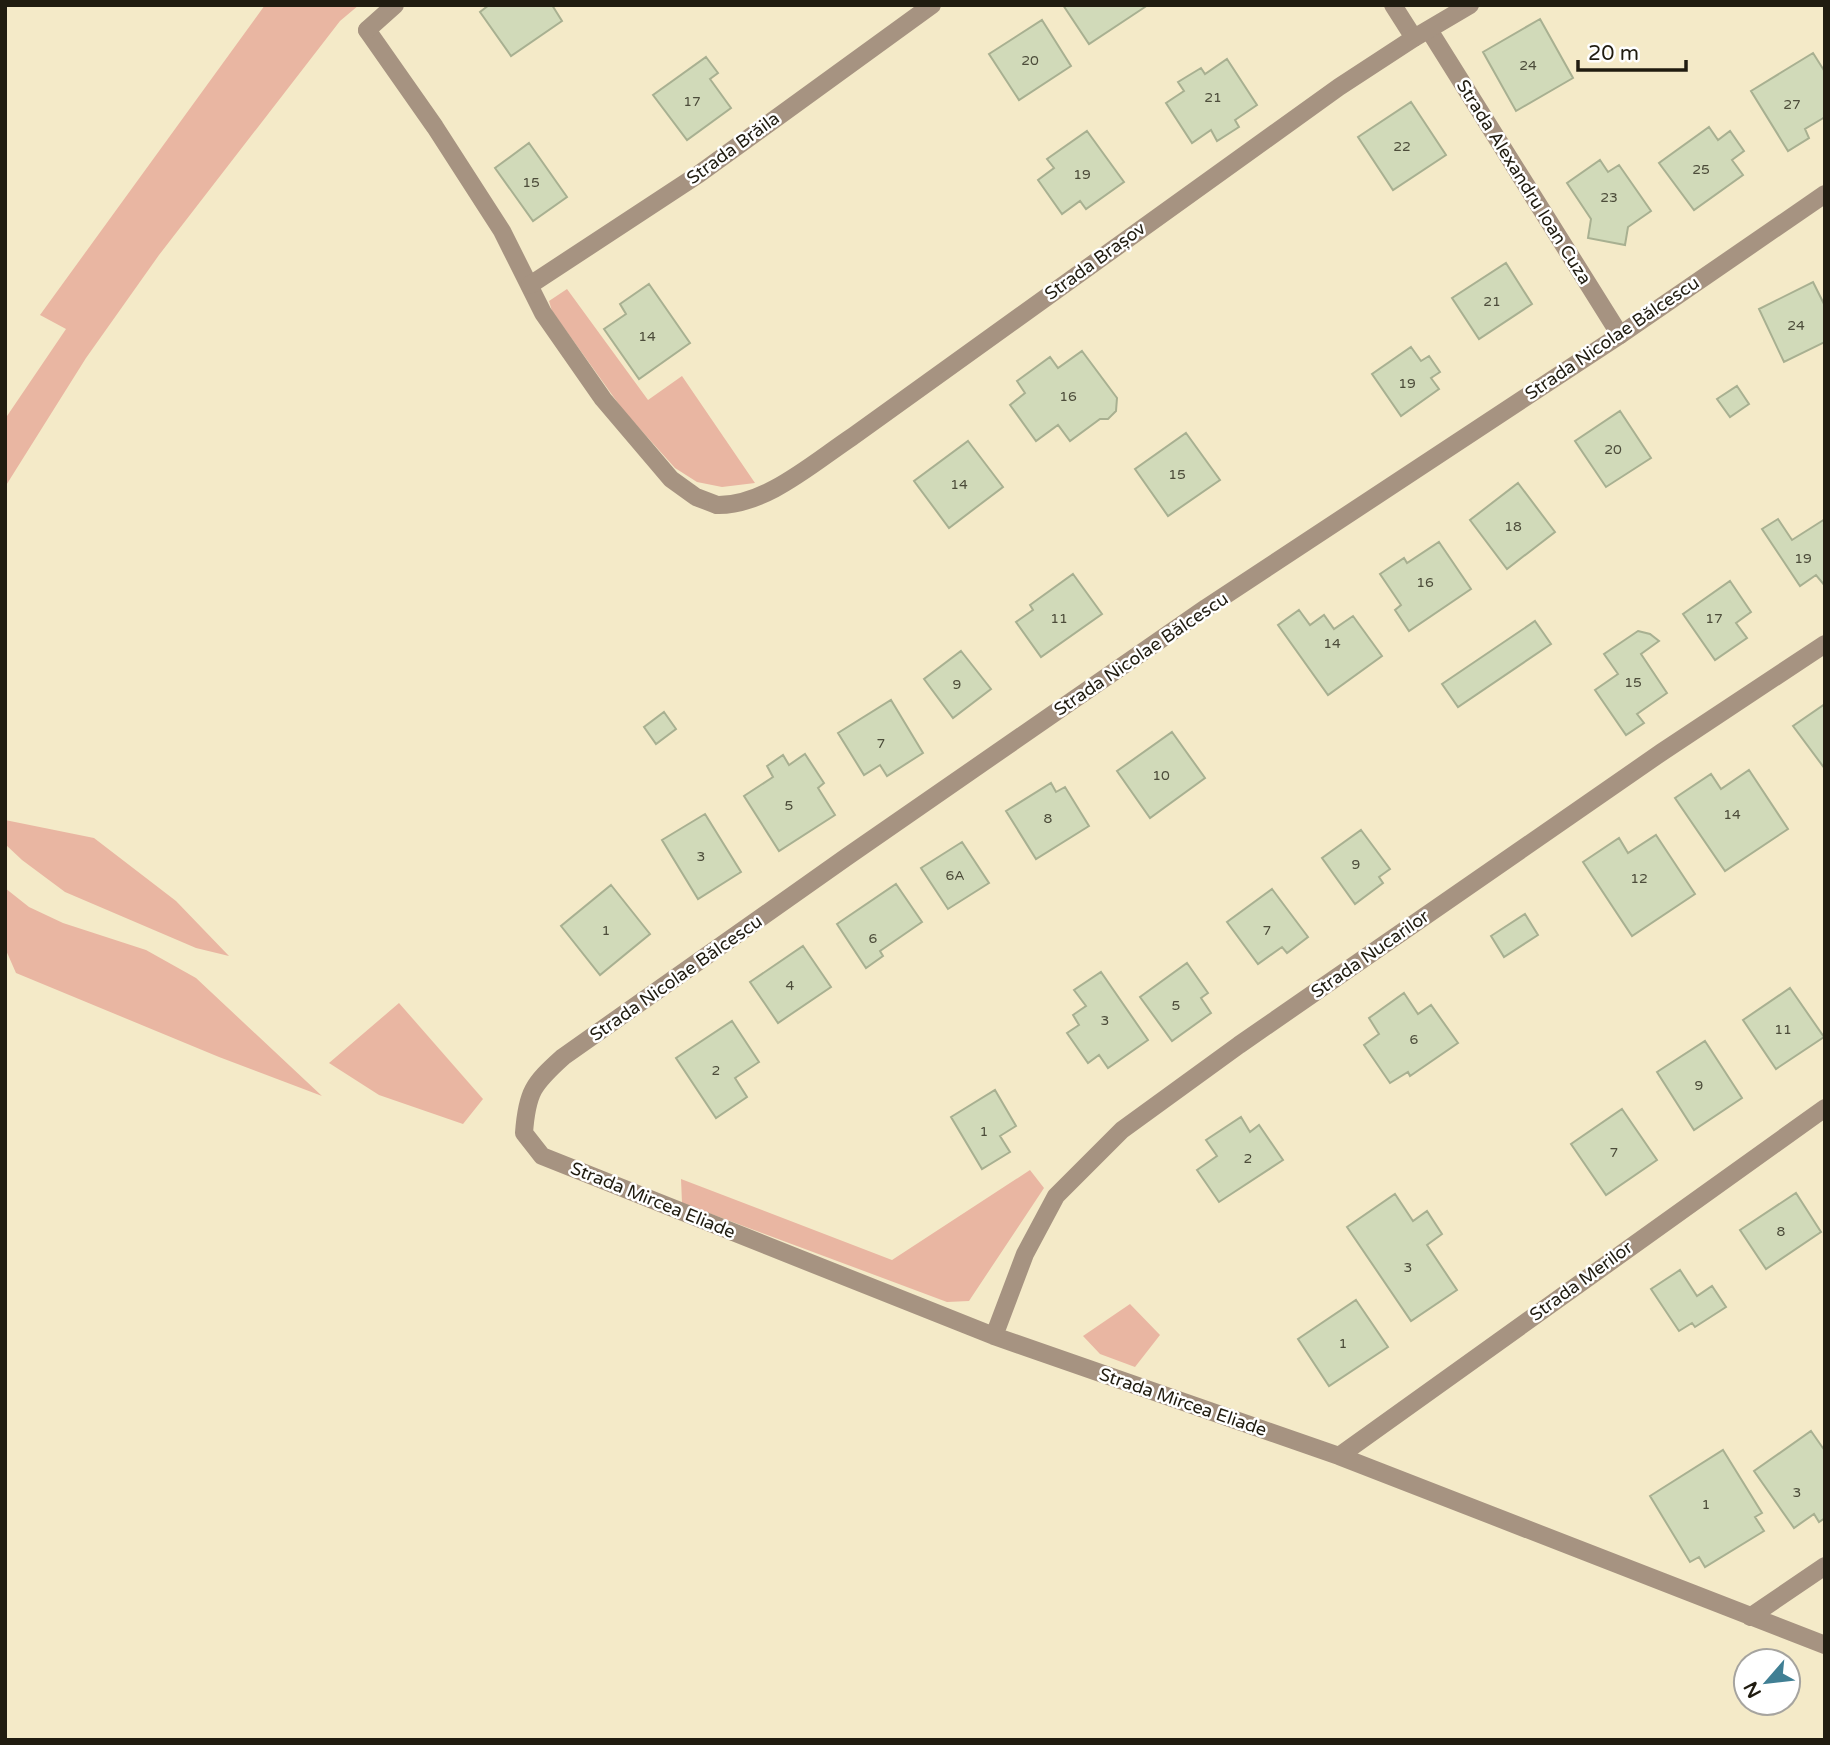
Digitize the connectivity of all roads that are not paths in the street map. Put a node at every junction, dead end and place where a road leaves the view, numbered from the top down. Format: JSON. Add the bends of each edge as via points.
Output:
{"nodes":[{"id":1,"x":395,"y":5,"type":"edge"},
{"id":2,"x":932,"y":5,"type":"edge"},
{"id":3,"x":1393,"y":5,"type":"edge"},
{"id":4,"x":1470,"y":5,"type":"edge"},
{"id":5,"x":1422,"y":34,"type":"junction"},
{"id":6,"x":1825,"y":194,"type":"edge"},
{"id":7,"x":530,"y":285,"type":"junction"},
{"id":8,"x":1620,"y":334,"type":"junction"},
{"id":9,"x":1825,"y":644,"type":"edge"},
{"id":10,"x":1825,"y":1108,"type":"edge"},
{"id":11,"x":542,"y":1156,"type":"joint"},
{"id":12,"x":994,"y":1336,"type":"junction"},
{"id":13,"x":1339,"y":1456,"type":"junction"},
{"id":14,"x":1825,"y":1566,"type":"edge"},
{"id":15,"x":1751,"y":1617,"type":"junction"},
{"id":16,"x":1825,"y":1646,"type":"edge"}],
"edges":[{"from":1,"to":7,"type":"street","via":[[367,30],[502,231]]},
{"from":2,"to":7,"type":"street","name":"Strada Brăila","via":[[699,174]]},
{"from":3,"to":5,"type":"street","name":"Strada Alexandru Ioan Cuza"},
{"from":4,"to":5,"type":"street","name":"Strada Brașov"},
{"from":5,"to":7,"type":"street","name":"Strada Brașov","via":[[1225,167],[852,437],[772,489],[735,505],[716,505],[695,497],[671,479],[559,339]]},
{"from":5,"to":8,"type":"street","name":"Strada Alexandru Ioan Cuza"},
{"from":6,"to":8,"type":"street","name":"Strada Nicolae Bălcescu"},
{"from":8,"to":11,"type":"street","name":"Strada Nicolae Bălcescu","via":[[1206,608],[563,1057],[540,1077],[526,1104],[524,1133]]},
{"from":9,"to":12,"type":"street","name":"Strada Nucarilor","via":[[1662,752],[1122,1130],[1056,1196],[1025,1254]]},
{"from":10,"to":13,"type":"street","name":"Strada Merilor"},
{"from":11,"to":12,"type":"street","name":"Strada Mircea Eliade"},
{"from":12,"to":13,"type":"street","name":"Strada Mircea Eliade"},
{"from":13,"to":15,"type":"street","name":"Strada Mircea Eliade"},
{"from":14,"to":15,"type":"street"},
{"from":15,"to":16,"type":"street","name":"Strada Mircea Eliade"}]}
